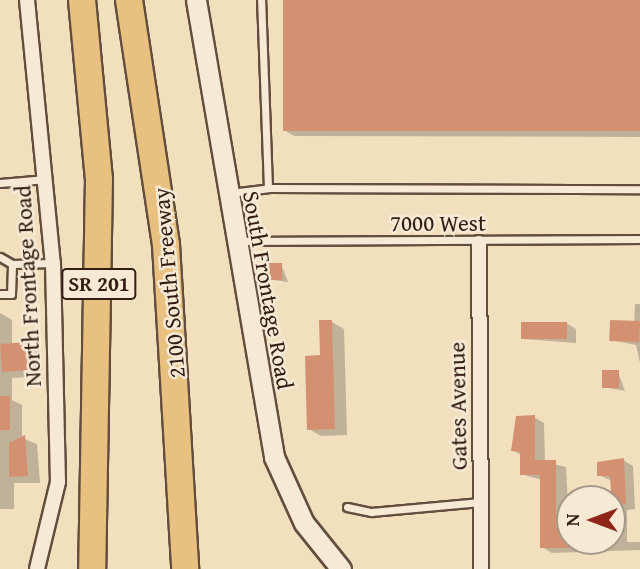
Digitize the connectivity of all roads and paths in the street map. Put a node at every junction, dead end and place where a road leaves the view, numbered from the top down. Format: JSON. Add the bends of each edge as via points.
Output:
{"nodes":[{"id":1,"x":27,"y":0,"type":"edge"},
{"id":2,"x":82,"y":0,"type":"edge"},
{"id":3,"x":129,"y":0,"type":"edge"},
{"id":4,"x":196,"y":0,"type":"edge"},
{"id":5,"x":261,"y":0,"type":"edge"},
{"id":6,"x":47,"y":178,"type":"junction"},
{"id":7,"x":0,"y":183,"type":"edge"},
{"id":8,"x":268,"y":188,"type":"junction"},
{"id":9,"x":640,"y":189,"type":"edge"},
{"id":10,"x":227,"y":193,"type":"junction"},
{"id":11,"x":640,"y":239,"type":"edge"},
{"id":12,"x":236,"y":241,"type":"junction"},
{"id":13,"x":479,"y":243,"type":"junction"},
{"id":14,"x":0,"y":257,"type":"edge"},
{"id":15,"x":53,"y":263,"type":"junction"},
{"id":16,"x":12,"y":264,"type":"junction"},
{"id":17,"x":0,"y":294,"type":"edge"},
{"id":18,"x":482,"y":502,"type":"junction"},
{"id":19,"x":347,"y":507,"type":"dead end"},
{"id":20,"x":37,"y":569,"type":"edge"},
{"id":21,"x":92,"y":569,"type":"edge"},
{"id":22,"x":185,"y":569,"type":"edge"},
{"id":23,"x":341,"y":569,"type":"edge"},
{"id":24,"x":481,"y":569,"type":"edge"}],
"edges":[{"from":1,"to":6,"type":"street","name":"North Frontage Road"},
{"from":2,"to":21,"type":"highway","number":"SR 201","via":[[99,179]]},
{"from":3,"to":22,"type":"highway","name":"2100 South Freeway","number":"SR 201","via":[[174,320]]},
{"from":4,"to":10,"type":"street","name":"South Frontage Road"},
{"from":5,"to":8,"type":"lane"},
{"from":6,"to":7,"type":"lane"},
{"from":6,"to":15,"type":"street","name":"North Frontage Road"},
{"from":8,"to":9,"type":"lane"},
{"from":8,"to":10,"type":"lane"},
{"from":10,"to":12,"type":"street","name":"South Frontage Road"},
{"from":11,"to":13,"type":"lane","name":"7000 West"},
{"from":12,"to":13,"type":"lane","name":"7000 West"},
{"from":12,"to":23,"type":"street","name":"South Frontage Road","via":[[274,457],[304,523]]},
{"from":13,"to":18,"type":"street","name":"Gates Avenue"},
{"from":14,"to":16,"type":"lane"},
{"from":15,"to":16,"type":"lane"},
{"from":15,"to":20,"type":"street","name":"North Frontage Road","via":[[58,482]]},
{"from":16,"to":17,"type":"lane","via":[[11,294]]},
{"from":18,"to":19,"type":"lane","via":[[371,512]]},
{"from":18,"to":24,"type":"street","name":"Gates Avenue"}]}
